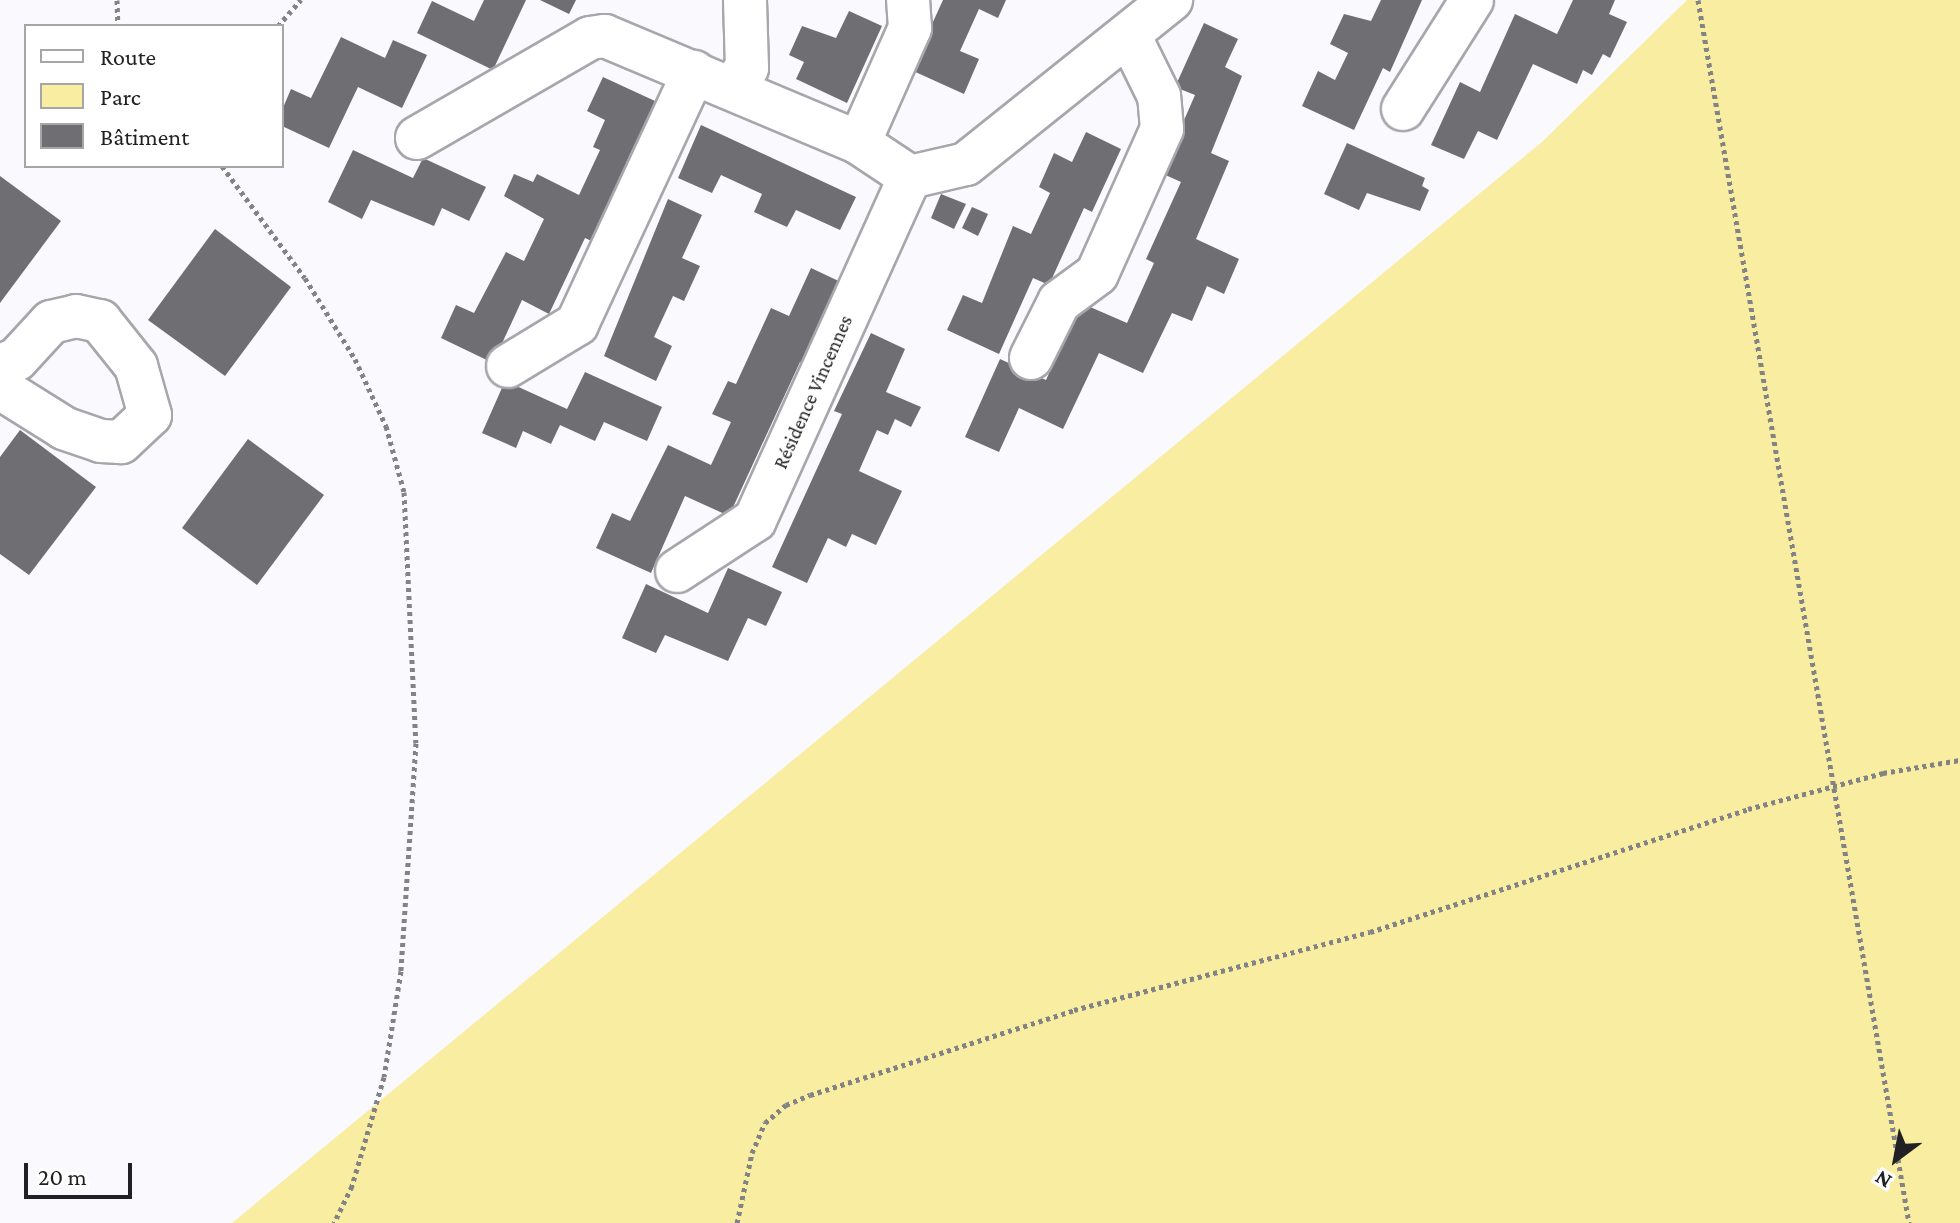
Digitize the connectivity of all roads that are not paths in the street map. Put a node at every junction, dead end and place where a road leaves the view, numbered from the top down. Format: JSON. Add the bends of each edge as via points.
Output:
{"nodes":[{"id":1,"x":745,"y":0,"type":"edge"},
{"id":2,"x":908,"y":0,"type":"edge"},
{"id":3,"x":1171,"y":0,"type":"edge"},
{"id":4,"x":1472,"y":0,"type":"edge"},
{"id":5,"x":1129,"y":35,"type":"junction"},
{"id":6,"x":713,"y":80,"type":"junction"},
{"id":7,"x":1403,"y":109,"type":"dead end"},
{"id":8,"x":417,"y":138,"type":"dead end"},
{"id":9,"x":859,"y":143,"type":"junction"},
{"id":10,"x":910,"y":177,"type":"junction"},
{"id":11,"x":1031,"y":358,"type":"dead end"},
{"id":12,"x":0,"y":366,"type":"edge"},
{"id":13,"x":508,"y":366,"type":"dead end"},
{"id":14,"x":0,"y":388,"type":"edge"},
{"id":15,"x":677,"y":571,"type":"dead end"}],
"edges":[{"from":1,"to":6,"type":"street","via":[[747,68]]},
{"from":2,"to":9,"type":"street","via":[[910,28]]},
{"from":3,"to":5,"type":"street"},
{"from":4,"to":7,"type":"street"},
{"from":5,"to":10,"type":"street","via":[[966,164]]},
{"from":5,"to":11,"type":"street","via":[[1159,96],[1162,129],[1097,274],[1059,302]]},
{"from":6,"to":8,"type":"street","via":[[626,40],[590,38]]},
{"from":6,"to":9,"type":"street"},
{"from":6,"to":13,"type":"street","via":[[577,324]]},
{"from":9,"to":10,"type":"street"},
{"from":10,"to":15,"type":"street","name":"Résidence Vincennes","via":[[755,520]]},
{"from":12,"to":14,"type":"street","via":[[17,359],[51,322],[76,316],[100,321],[136,366],[150,415],[121,442],[101,441],[64,428]]}]}
